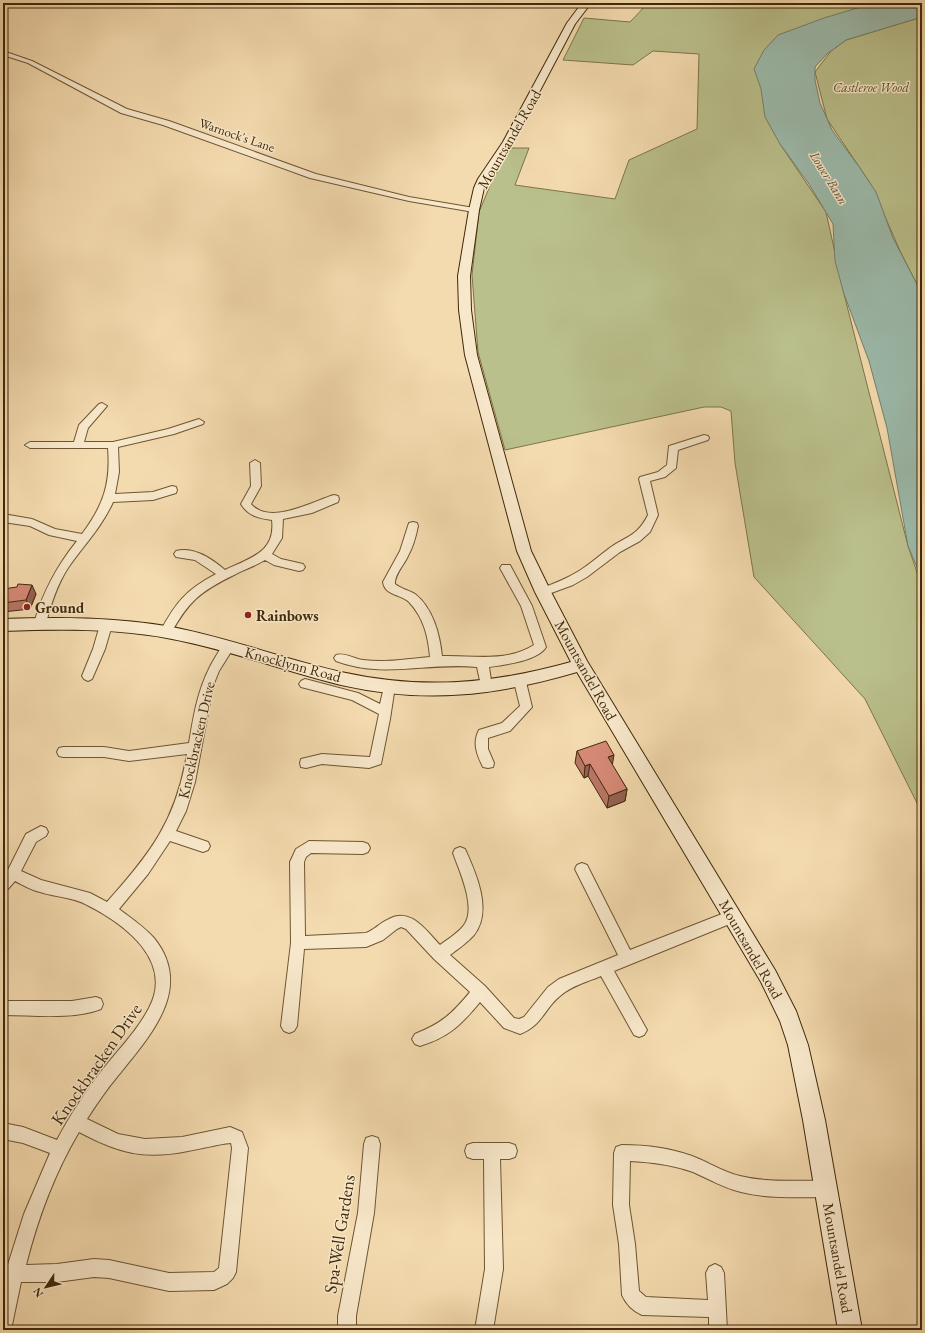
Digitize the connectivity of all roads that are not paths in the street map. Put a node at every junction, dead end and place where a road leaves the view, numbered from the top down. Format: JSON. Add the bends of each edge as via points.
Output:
{"nodes":[{"id":1,"x":586,"y":3,"type":"edge"},
{"id":2,"x":3,"y":53,"type":"edge"},
{"id":3,"x":474,"y":210,"type":"junction"},
{"id":4,"x":102,"y":406,"type":"dead end"},
{"id":5,"x":199,"y":422,"type":"dead end"},
{"id":6,"x":704,"y":438,"type":"dead end"},
{"id":7,"x":30,"y":445,"type":"dead end"},
{"id":8,"x":114,"y":445,"type":"junction"},
{"id":9,"x":78,"y":446,"type":"junction"},
{"id":10,"x":255,"y":463,"type":"dead end"},
{"id":11,"x":172,"y":490,"type":"dead end"},
{"id":12,"x":110,"y":498,"type":"junction"},
{"id":13,"x":334,"y":499,"type":"dead end"},
{"id":14,"x":277,"y":517,"type":"junction"},
{"id":15,"x":3,"y":518,"type":"edge"},
{"id":16,"x":413,"y":526,"type":"dead end"},
{"id":17,"x":84,"y":538,"type":"junction"},
{"id":18,"x":180,"y":554,"type":"dead end"},
{"id":19,"x":265,"y":555,"type":"junction"},
{"id":20,"x":299,"y":567,"type":"dead end"},
{"id":21,"x":506,"y":568,"type":"dead end"},
{"id":22,"x":224,"y":575,"type":"junction"},
{"id":23,"x":543,"y":592,"type":"junction"},
{"id":24,"x":40,"y":623,"type":"junction"},
{"id":25,"x":3,"y":625,"type":"edge"},
{"id":26,"x":106,"y":625,"type":"junction"},
{"id":27,"x":166,"y":632,"type":"junction"},
{"id":28,"x":228,"y":647,"type":"junction"},
{"id":29,"x":340,"y":658,"type":"dead end"},
{"id":30,"x":436,"y":661,"type":"junction"},
{"id":31,"x":482,"y":663,"type":"junction"},
{"id":32,"x":581,"y":665,"type":"junction"},
{"id":33,"x":88,"y":676,"type":"dead end"},
{"id":34,"x":520,"y":682,"type":"junction"},
{"id":35,"x":305,"y":684,"type":"dead end"},
{"id":36,"x":389,"y":686,"type":"junction"},
{"id":37,"x":486,"y":687,"type":"junction"},
{"id":38,"x":385,"y":710,"type":"junction"},
{"id":39,"x":195,"y":748,"type":"junction"},
{"id":40,"x":63,"y":752,"type":"dead end"},
{"id":41,"x":306,"y":763,"type":"dead end"},
{"id":42,"x":488,"y":763,"type":"dead end"},
{"id":43,"x":41,"y":832,"type":"dead end"},
{"id":44,"x":168,"y":835,"type":"junction"},
{"id":45,"x":203,"y":846,"type":"dead end"},
{"id":46,"x":362,"y":848,"type":"dead end"},
{"id":47,"x":460,"y":853,"type":"dead end"},
{"id":48,"x":582,"y":869,"type":"dead end"},
{"id":49,"x":13,"y":874,"type":"junction"},
{"id":50,"x":3,"y":885,"type":"edge"},
{"id":51,"x":109,"y":910,"type":"junction"},
{"id":52,"x":732,"y":916,"type":"junction"},
{"id":53,"x":298,"y":943,"type":"junction"},
{"id":54,"x":439,"y":954,"type":"junction"},
{"id":55,"x":627,"y":959,"type":"junction"},
{"id":56,"x":605,"y":968,"type":"junction"},
{"id":57,"x":480,"y":991,"type":"junction"},
{"id":58,"x":96,"y":1004,"type":"dead end"},
{"id":59,"x":3,"y":1008,"type":"edge"},
{"id":60,"x":289,"y":1026,"type":"dead end"},
{"id":61,"x":639,"y":1030,"type":"dead end"},
{"id":62,"x":420,"y":1039,"type":"dead end"},
{"id":63,"x":76,"y":1122,"type":"junction"},
{"id":64,"x":3,"y":1131,"type":"edge"},
{"id":65,"x":372,"y":1144,"type":"dead end"},
{"id":66,"x":60,"y":1149,"type":"junction"},
{"id":67,"x":473,"y":1151,"type":"dead end"},
{"id":68,"x":492,"y":1151,"type":"junction"},
{"id":69,"x":509,"y":1151,"type":"dead end"},
{"id":70,"x":826,"y":1189,"type":"junction"},
{"id":71,"x":14,"y":1274,"type":"junction"},
{"id":72,"x":715,"y":1274,"type":"dead end"},
{"id":73,"x":717,"y":1309,"type":"junction"},
{"id":74,"x":3,"y":1325,"type":"edge"},
{"id":75,"x":347,"y":1330,"type":"edge"},
{"id":76,"x":484,"y":1330,"type":"edge"},
{"id":77,"x":718,"y":1330,"type":"edge"},
{"id":78,"x":850,"y":1330,"type":"edge"}],
"edges":[{"from":1,"to":3,"type":"street","name":"Mountsandel Road","via":[[571,23],[508,142],[483,179]]},
{"from":2,"to":3,"type":"street","name":"Warnock's Lane","via":[[30,62],[124,111],[166,123],[313,176],[409,199]]},
{"from":3,"to":23,"type":"street","name":"Mountsandel Road","via":[[464,276],[465,310],[471,355],[524,551]]},
{"from":4,"to":9,"type":"street","via":[[83,427]]},
{"from":5,"to":8,"type":"street","via":[[170,432]]},
{"from":6,"to":23,"type":"street","via":[[673,448],[672,466],[661,475],[644,479],[653,515],[646,529],[583,574]]},
{"from":7,"to":9,"type":"street"},
{"from":8,"to":9,"type":"street"},
{"from":8,"to":12,"type":"street","via":[[116,470]]},
{"from":10,"to":14,"type":"street","via":[[256,486],[246,504],[248,509],[253,513]]},
{"from":11,"to":12,"type":"street","via":[[153,496]]},
{"from":12,"to":17,"type":"street"},
{"from":13,"to":14,"type":"street","via":[[308,510]]},
{"from":14,"to":19,"type":"street","via":[[279,528],[274,544]]},
{"from":15,"to":17,"type":"street","via":[[32,523],[54,532]]},
{"from":16,"to":30,"type":"street","via":[[410,540],[388,584],[391,589],[413,599],[425,616],[433,633]]},
{"from":17,"to":24,"type":"street","via":[[60,571]]},
{"from":18,"to":22,"type":"street","via":[[205,559]]},
{"from":19,"to":20,"type":"street","via":[[278,562]]},
{"from":19,"to":22,"type":"street"},
{"from":21,"to":31,"type":"street","via":[[525,600],[540,647],[534,652]]},
{"from":22,"to":27,"type":"street","via":[[184,602]]},
{"from":23,"to":32,"type":"street","name":"Mountsandel Road"},
{"from":24,"to":25,"type":"street","name":"Knocklynn Road"},
{"from":24,"to":26,"type":"street","name":"Knocklynn Road"},
{"from":26,"to":27,"type":"street","name":"Knocklynn Road"},
{"from":26,"to":33,"type":"street"},
{"from":27,"to":28,"type":"street","name":"Knocklynn Road"},
{"from":28,"to":36,"type":"street","name":"Knocklynn Road","via":[[341,678]]},
{"from":28,"to":39,"type":"street","name":"Knockbracken Drive","via":[[215,667],[204,693]]},
{"from":29,"to":30,"type":"street","via":[[360,665],[399,666]]},
{"from":30,"to":31,"type":"street","via":[[462,660]]},
{"from":31,"to":37,"type":"street"},
{"from":32,"to":34,"type":"street","name":"Knocklynn Road"},
{"from":32,"to":52,"type":"street","name":"Mountsandel Road"},
{"from":34,"to":37,"type":"street","name":"Knocklynn Road"},
{"from":34,"to":42,"type":"street","via":[[526,707],[506,727],[483,734],[480,739]]},
{"from":35,"to":38,"type":"street","via":[[361,698],[375,708]]},
{"from":36,"to":37,"type":"street","name":"Knocklynn Road","via":[[444,690]]},
{"from":36,"to":38,"type":"street"},
{"from":38,"to":41,"type":"street","via":[[376,760],[369,763],[322,759]]},
{"from":39,"to":40,"type":"street","via":[[129,756],[104,752]]},
{"from":39,"to":44,"type":"street","name":"Knockbracken Drive","via":[[185,795]]},
{"from":43,"to":49,"type":"street","via":[[31,838]]},
{"from":44,"to":45,"type":"street"},
{"from":44,"to":51,"type":"street","name":"Knockbracken Drive","via":[[146,867]]},
{"from":46,"to":53,"type":"street","via":[[310,847],[301,853],[297,862]]},
{"from":47,"to":54,"type":"street","via":[[477,906],[477,916],[470,929]]},
{"from":48,"to":55,"type":"street"},
{"from":49,"to":50,"type":"street"},
{"from":49,"to":51,"type":"street","via":[[39,886],[75,894]]},
{"from":51,"to":63,"type":"street","name":"Knockbracken Drive","via":[[142,936],[157,953],[162,969],[163,990],[157,1010],[146,1027],[101,1084]]},
{"from":52,"to":55,"type":"street"},
{"from":52,"to":70,"type":"street","name":"Mountsandel Road","via":[[780,998],[798,1045]]},
{"from":53,"to":54,"type":"street","via":[[366,940],[401,921],[410,923]]},
{"from":53,"to":60,"type":"street"},
{"from":54,"to":57,"type":"street"},
{"from":55,"to":56,"type":"street"},
{"from":56,"to":57,"type":"street","via":[[558,988],[529,1022],[520,1027],[510,1023]]},
{"from":56,"to":61,"type":"street"},
{"from":57,"to":62,"type":"street","via":[[458,1018],[432,1035]]},
{"from":58,"to":59,"type":"street","via":[[72,1008]]},
{"from":63,"to":66,"type":"street","name":"Knockbracken Drive"},
{"from":63,"to":71,"type":"street","via":[[132,1146],[154,1147],[230,1135],[239,1139],[227,1272],[214,1281],[184,1282],[142,1278],[109,1269],[94,1268]]},
{"from":64,"to":66,"type":"street","via":[[23,1135]]},
{"from":65,"to":75,"type":"street","name":"Spa-Well Gardens","via":[[366,1213],[347,1316]]},
{"from":66,"to":71,"type":"street","name":"Knockbracken Drive","via":[[24,1237]]},
{"from":67,"to":68,"type":"street"},
{"from":68,"to":69,"type":"street"},
{"from":68,"to":76,"type":"street","via":[[494,1269]]},
{"from":70,"to":73,"type":"street","via":[[755,1187],[675,1159],[622,1153],[621,1205],[631,1295],[642,1306]]},
{"from":70,"to":78,"type":"street","name":"Mountsandel Road"},
{"from":71,"to":74,"type":"street","name":"Knockbracken Drive"},
{"from":72,"to":73,"type":"street"},
{"from":73,"to":77,"type":"street"}]}
